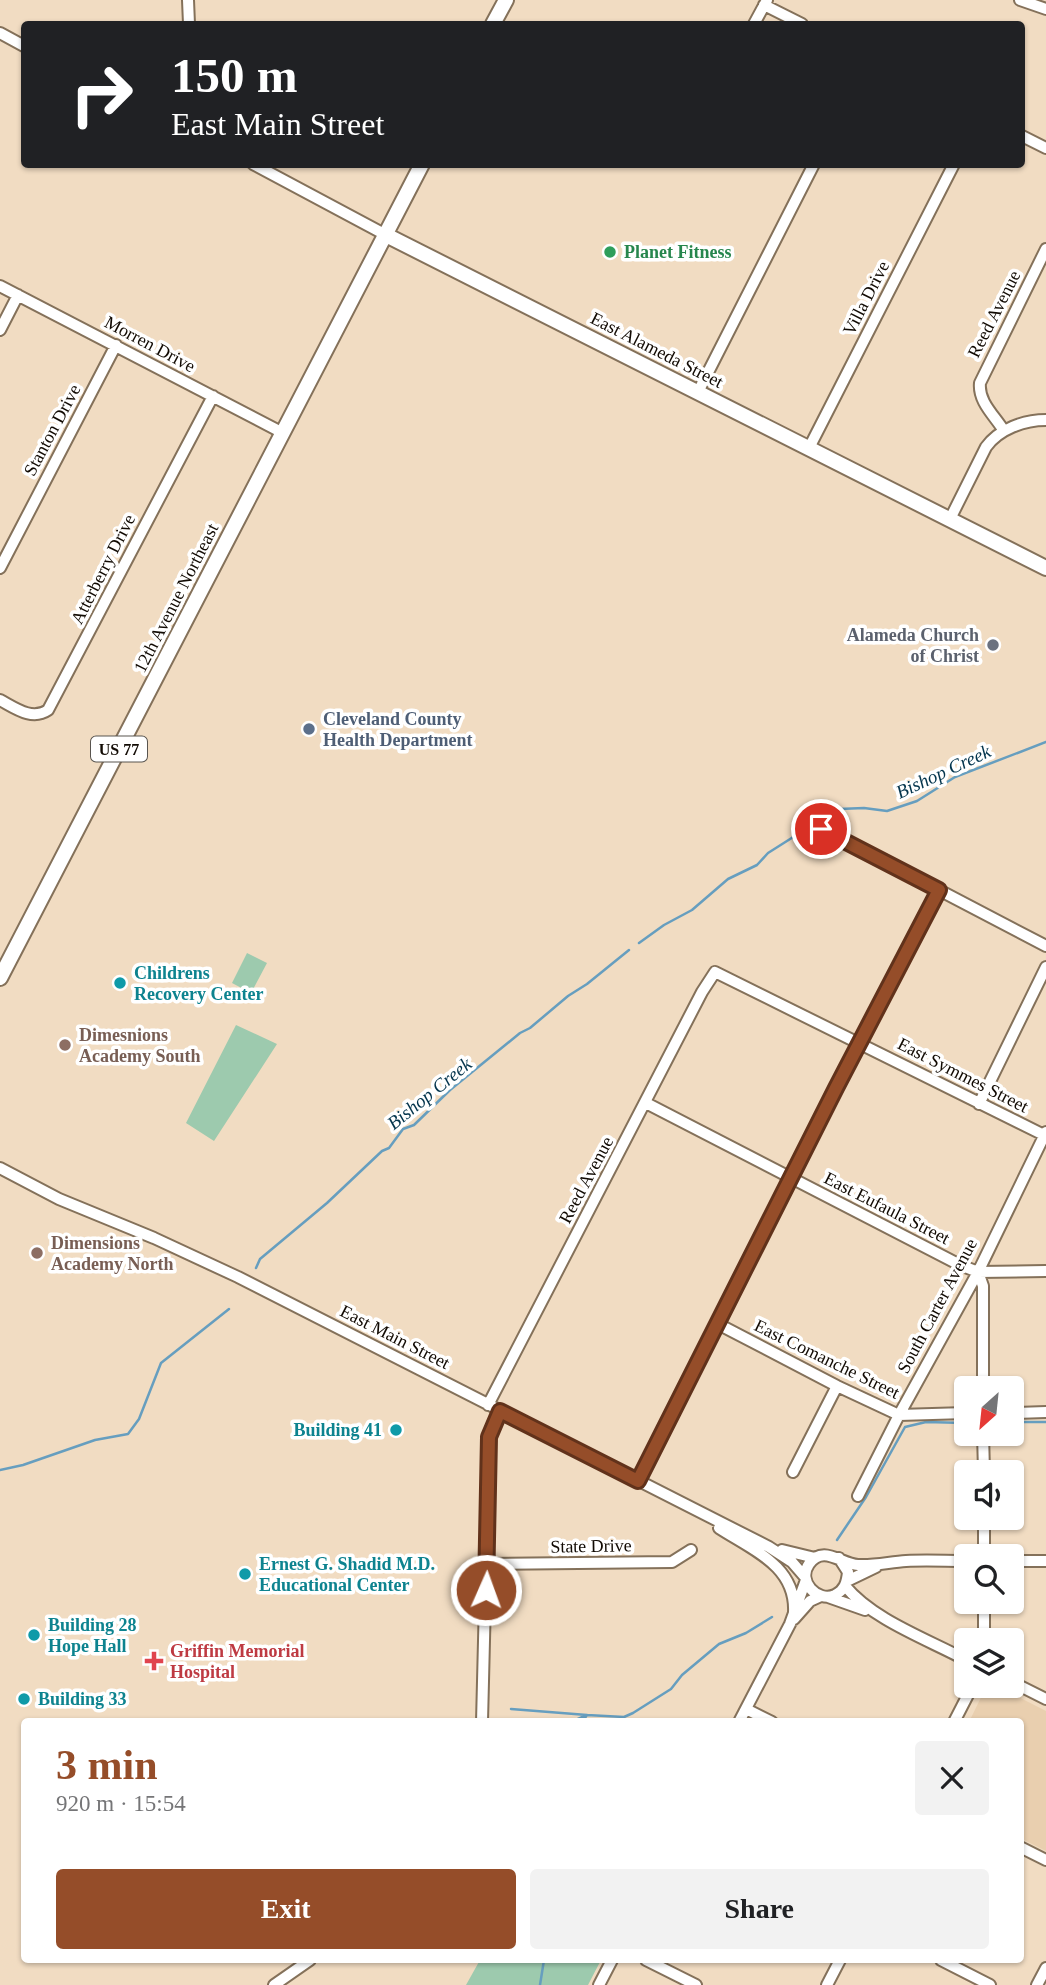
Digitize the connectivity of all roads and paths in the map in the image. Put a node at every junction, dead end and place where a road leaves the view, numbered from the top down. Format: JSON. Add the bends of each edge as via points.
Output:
{"nodes":[{"id":1,"x":188,"y":0,"type":"edge"},
{"id":2,"x":506,"y":0,"type":"edge"},
{"id":3,"x":1020,"y":0,"type":"edge"},
{"id":4,"x":766,"y":3,"type":"edge"},
{"id":5,"x":1046,"y":9,"type":"edge"},
{"id":6,"x":189,"y":21,"type":"edge"},
{"id":7,"x":496,"y":21,"type":"edge"},
{"id":8,"x":756,"y":21,"type":"edge"},
{"id":9,"x":797,"y":21,"type":"edge"},
{"id":10,"x":0,"y":33,"type":"edge"},
{"id":11,"x":21,"y":44,"type":"edge"},
{"id":12,"x":1025,"y":138,"type":"edge"},
{"id":13,"x":1046,"y":148,"type":"edge"},
{"id":14,"x":260,"y":168,"type":"edge"},
{"id":15,"x":420,"y":168,"type":"edge"},
{"id":16,"x":812,"y":168,"type":"edge"},
{"id":17,"x":952,"y":168,"type":"edge"},
{"id":18,"x":386,"y":235,"type":"junction"},
{"id":19,"x":1046,"y":249,"type":"edge"},
{"id":20,"x":0,"y":286,"type":"edge"},
{"id":21,"x":18,"y":295,"type":"junction"},
{"id":22,"x":0,"y":330,"type":"edge"},
{"id":23,"x":116,"y":345,"type":"junction"},
{"id":24,"x":698,"y":392,"type":"junction"},
{"id":25,"x":212,"y":396,"type":"junction"},
{"id":26,"x":1046,"y":420,"type":"edge"},
{"id":27,"x":1004,"y":431,"type":"junction"},
{"id":28,"x":284,"y":433,"type":"junction"},
{"id":29,"x":809,"y":448,"type":"junction"},
{"id":30,"x":950,"y":519,"type":"junction"},
{"id":31,"x":0,"y":568,"type":"edge"},
{"id":32,"x":1046,"y":568,"type":"edge"},
{"id":33,"x":0,"y":700,"type":"edge"},
{"id":34,"x":811,"y":830,"type":"dead end"},
{"id":35,"x":939,"y":890,"type":"junction"},
{"id":36,"x":1046,"y":946,"type":"edge"},
{"id":37,"x":1046,"y":967,"type":"edge"},
{"id":38,"x":715,"y":972,"type":"joint"},
{"id":39,"x":0,"y":978,"type":"edge"},
{"id":40,"x":859,"y":1043,"type":"junction"},
{"id":41,"x":646,"y":1104,"type":"junction"},
{"id":42,"x":979,"y":1104,"type":"junction"},
{"id":43,"x":1045,"y":1134,"type":"edge"},
{"id":44,"x":0,"y":1168,"type":"edge"},
{"id":45,"x":791,"y":1178,"type":"junction"},
{"id":46,"x":1046,"y":1270,"type":"edge"},
{"id":47,"x":978,"y":1272,"type":"junction"},
{"id":48,"x":718,"y":1324,"type":"junction"},
{"id":49,"x":983,"y":1376,"type":"edge"},
{"id":50,"x":837,"y":1386,"type":"junction"},
{"id":51,"x":488,"y":1405,"type":"junction"},
{"id":52,"x":500,"y":1411,"type":"junction"},
{"id":53,"x":1046,"y":1412,"type":"edge"},
{"id":54,"x":954,"y":1413,"type":"edge"},
{"id":55,"x":1024,"y":1413,"type":"edge"},
{"id":56,"x":899,"y":1415,"type":"junction"},
{"id":57,"x":793,"y":1472,"type":"dead end"},
{"id":58,"x":638,"y":1481,"type":"junction"},
{"id":59,"x":858,"y":1496,"type":"dead end"},
{"id":60,"x":676,"y":1500,"type":"junction"},
{"id":61,"x":769,"y":1547,"type":"junction"},
{"id":62,"x":691,"y":1550,"type":"dead end"},
{"id":63,"x":815,"y":1558,"type":"junction"},
{"id":64,"x":839,"y":1558,"type":"junction"},
{"id":65,"x":954,"y":1561,"type":"edge"},
{"id":66,"x":1024,"y":1561,"type":"edge"},
{"id":67,"x":1046,"y":1561,"type":"edge"},
{"id":68,"x":883,"y":1563,"type":"junction"},
{"id":69,"x":487,"y":1564,"type":"junction"},
{"id":70,"x":806,"y":1578,"type":"junction"},
{"id":71,"x":846,"y":1583,"type":"junction"},
{"id":72,"x":825,"y":1596,"type":"junction"},
{"id":73,"x":794,"y":1612,"type":"junction"},
{"id":74,"x":873,"y":1612,"type":"junction"},
{"id":75,"x":790,"y":1624,"type":"junction"},
{"id":76,"x":954,"y":1654,"type":"edge"},
{"id":77,"x":1024,"y":1688,"type":"edge"},
{"id":78,"x":966,"y":1698,"type":"edge"},
{"id":79,"x":1046,"y":1699,"type":"edge"},
{"id":80,"x":746,"y":1709,"type":"junction"},
{"id":81,"x":482,"y":1718,"type":"edge"},
{"id":82,"x":741,"y":1718,"type":"edge"},
{"id":83,"x":764,"y":1718,"type":"edge"},
{"id":84,"x":956,"y":1718,"type":"edge"},
{"id":85,"x":1024,"y":1849,"type":"edge"},
{"id":86,"x":1046,"y":1860,"type":"edge"},
{"id":87,"x":306,"y":1963,"type":"edge"},
{"id":88,"x":610,"y":1963,"type":"edge"},
{"id":89,"x":652,"y":1963,"type":"edge"},
{"id":90,"x":838,"y":1963,"type":"edge"},
{"id":91,"x":947,"y":1963,"type":"edge"},
{"id":92,"x":1046,"y":1968,"type":"edge"},
{"id":93,"x":274,"y":1985,"type":"edge"},
{"id":94,"x":599,"y":1985,"type":"edge"},
{"id":95,"x":696,"y":1985,"type":"edge"},
{"id":96,"x":827,"y":1985,"type":"edge"},
{"id":97,"x":990,"y":1985,"type":"edge"},
{"id":98,"x":1037,"y":1985,"type":"edge"}],
"edges":[{"from":1,"to":6,"type":"street"},
{"from":2,"to":7,"type":"main road"},
{"from":3,"to":5,"type":"street"},
{"from":4,"to":8,"type":"street"},
{"from":4,"to":9,"type":"street"},
{"from":10,"to":11,"type":"street"},
{"from":12,"to":13,"type":"street"},
{"from":14,"to":18,"type":"street","name":"East Alameda Street"},
{"from":15,"to":18,"type":"main road","number":"US 77"},
{"from":16,"to":24,"type":"street"},
{"from":17,"to":29,"type":"street","name":"Villa Drive"},
{"from":18,"to":24,"type":"main road","name":"East Alameda Street"},
{"from":18,"to":28,"type":"main road","name":"12th Avenue Northeast","number":"US 77"},
{"from":19,"to":27,"type":"street","name":"Reed Avenue","via":[[980,383],[980,394]]},
{"from":20,"to":21,"type":"street","name":"Morren Drive"},
{"from":21,"to":22,"type":"street"},
{"from":21,"to":23,"type":"street","name":"Morren Drive"},
{"from":23,"to":25,"type":"street","name":"Morren Drive"},
{"from":23,"to":31,"type":"street","name":"Stanton Drive"},
{"from":24,"to":29,"type":"main road","name":"East Alameda Street"},
{"from":25,"to":28,"type":"street","name":"Morren Drive"},
{"from":25,"to":33,"type":"street","name":"Atterberry Drive","via":[[48,710],[30,715]]},
{"from":26,"to":27,"type":"street","via":[[1028,421]]},
{"from":27,"to":30,"type":"street","via":[[989,443]]},
{"from":28,"to":39,"type":"main road","name":"12th Avenue Northeast","number":"US 77"},
{"from":29,"to":30,"type":"main road","name":"East Alameda Street"},
{"from":30,"to":32,"type":"main road","name":"East Alameda Street"},
{"from":34,"to":35,"type":"street","via":[[828,832]]},
{"from":35,"to":36,"type":"street"},
{"from":35,"to":40,"type":"street"},
{"from":37,"to":42,"type":"street"},
{"from":38,"to":40,"type":"street","name":"East Symmes Street"},
{"from":38,"to":41,"type":"street","name":"Reed Avenue"},
{"from":40,"to":42,"type":"street","name":"East Symmes Street"},
{"from":40,"to":45,"type":"street"},
{"from":41,"to":45,"type":"street","name":"East Eufaula Street"},
{"from":41,"to":51,"type":"street","name":"Reed Avenue"},
{"from":42,"to":43,"type":"street","name":"East Symmes Street"},
{"from":43,"to":47,"type":"street","name":"South Carter Avenue"},
{"from":44,"to":51,"type":"street","name":"East Main Street","via":[[59,1199],[239,1277]]},
{"from":45,"to":47,"type":"street","name":"East Eufaula Street"},
{"from":45,"to":48,"type":"street"},
{"from":46,"to":47,"type":"street","name":"East Eufaula Street"},
{"from":47,"to":49,"type":"street","via":[[983,1286]]},
{"from":47,"to":56,"type":"street","name":"South Carter Avenue"},
{"from":48,"to":50,"type":"street","name":"East Comanche Street"},
{"from":48,"to":58,"type":"street"},
{"from":50,"to":56,"type":"street","name":"East Comanche Street"},
{"from":50,"to":57,"type":"street"},
{"from":51,"to":52,"type":"street","name":"East Main Street"},
{"from":52,"to":58,"type":"street","name":"East Main Street"},
{"from":52,"to":69,"type":"street","via":[[489,1437]]},
{"from":53,"to":55,"type":"street"},
{"from":54,"to":56,"type":"street","name":"East Comanche Street"},
{"from":56,"to":59,"type":"street","name":"South Carter Avenue"},
{"from":58,"to":60,"type":"street","name":"East Main Street"},
{"from":60,"to":61,"type":"street","name":"East Main Street"},
{"from":60,"to":73,"type":"street","via":[[777,1566],[792,1590]]},
{"from":61,"to":63,"type":"street","name":"East Main Street"},
{"from":61,"to":70,"type":"street","name":"East Main Street"},
{"from":62,"to":69,"type":"street","name":"State Drive","via":[[671,1562]]},
{"from":63,"to":64,"type":"street","via":[[827,1554]]},
{"from":63,"to":70,"type":"street"},
{"from":64,"to":68,"type":"street","via":[[860,1565]]},
{"from":64,"to":71,"type":"street","via":[[845,1565]]},
{"from":65,"to":68,"type":"street"},
{"from":66,"to":67,"type":"street"},
{"from":68,"to":71,"type":"street"},
{"from":69,"to":81,"type":"street"},
{"from":70,"to":72,"type":"street","via":[[809,1587]]},
{"from":70,"to":73,"type":"street"},
{"from":71,"to":72,"type":"street","via":[[836,1594]]},
{"from":71,"to":74,"type":"street","via":[[855,1598]]},
{"from":72,"to":74,"type":"street"},
{"from":72,"to":75,"type":"street","via":[[810,1601]]},
{"from":73,"to":75,"type":"street"},
{"from":74,"to":76,"type":"street"},
{"from":75,"to":80,"type":"street"},
{"from":77,"to":79,"type":"street"},
{"from":78,"to":84,"type":"street"},
{"from":80,"to":82,"type":"street"},
{"from":80,"to":83,"type":"street"},
{"from":85,"to":86,"type":"street"},
{"from":87,"to":93,"type":"street"},
{"from":88,"to":94,"type":"street"},
{"from":89,"to":95,"type":"street"},
{"from":90,"to":96,"type":"street"},
{"from":91,"to":97,"type":"street"},
{"from":92,"to":98,"type":"street"}]}
